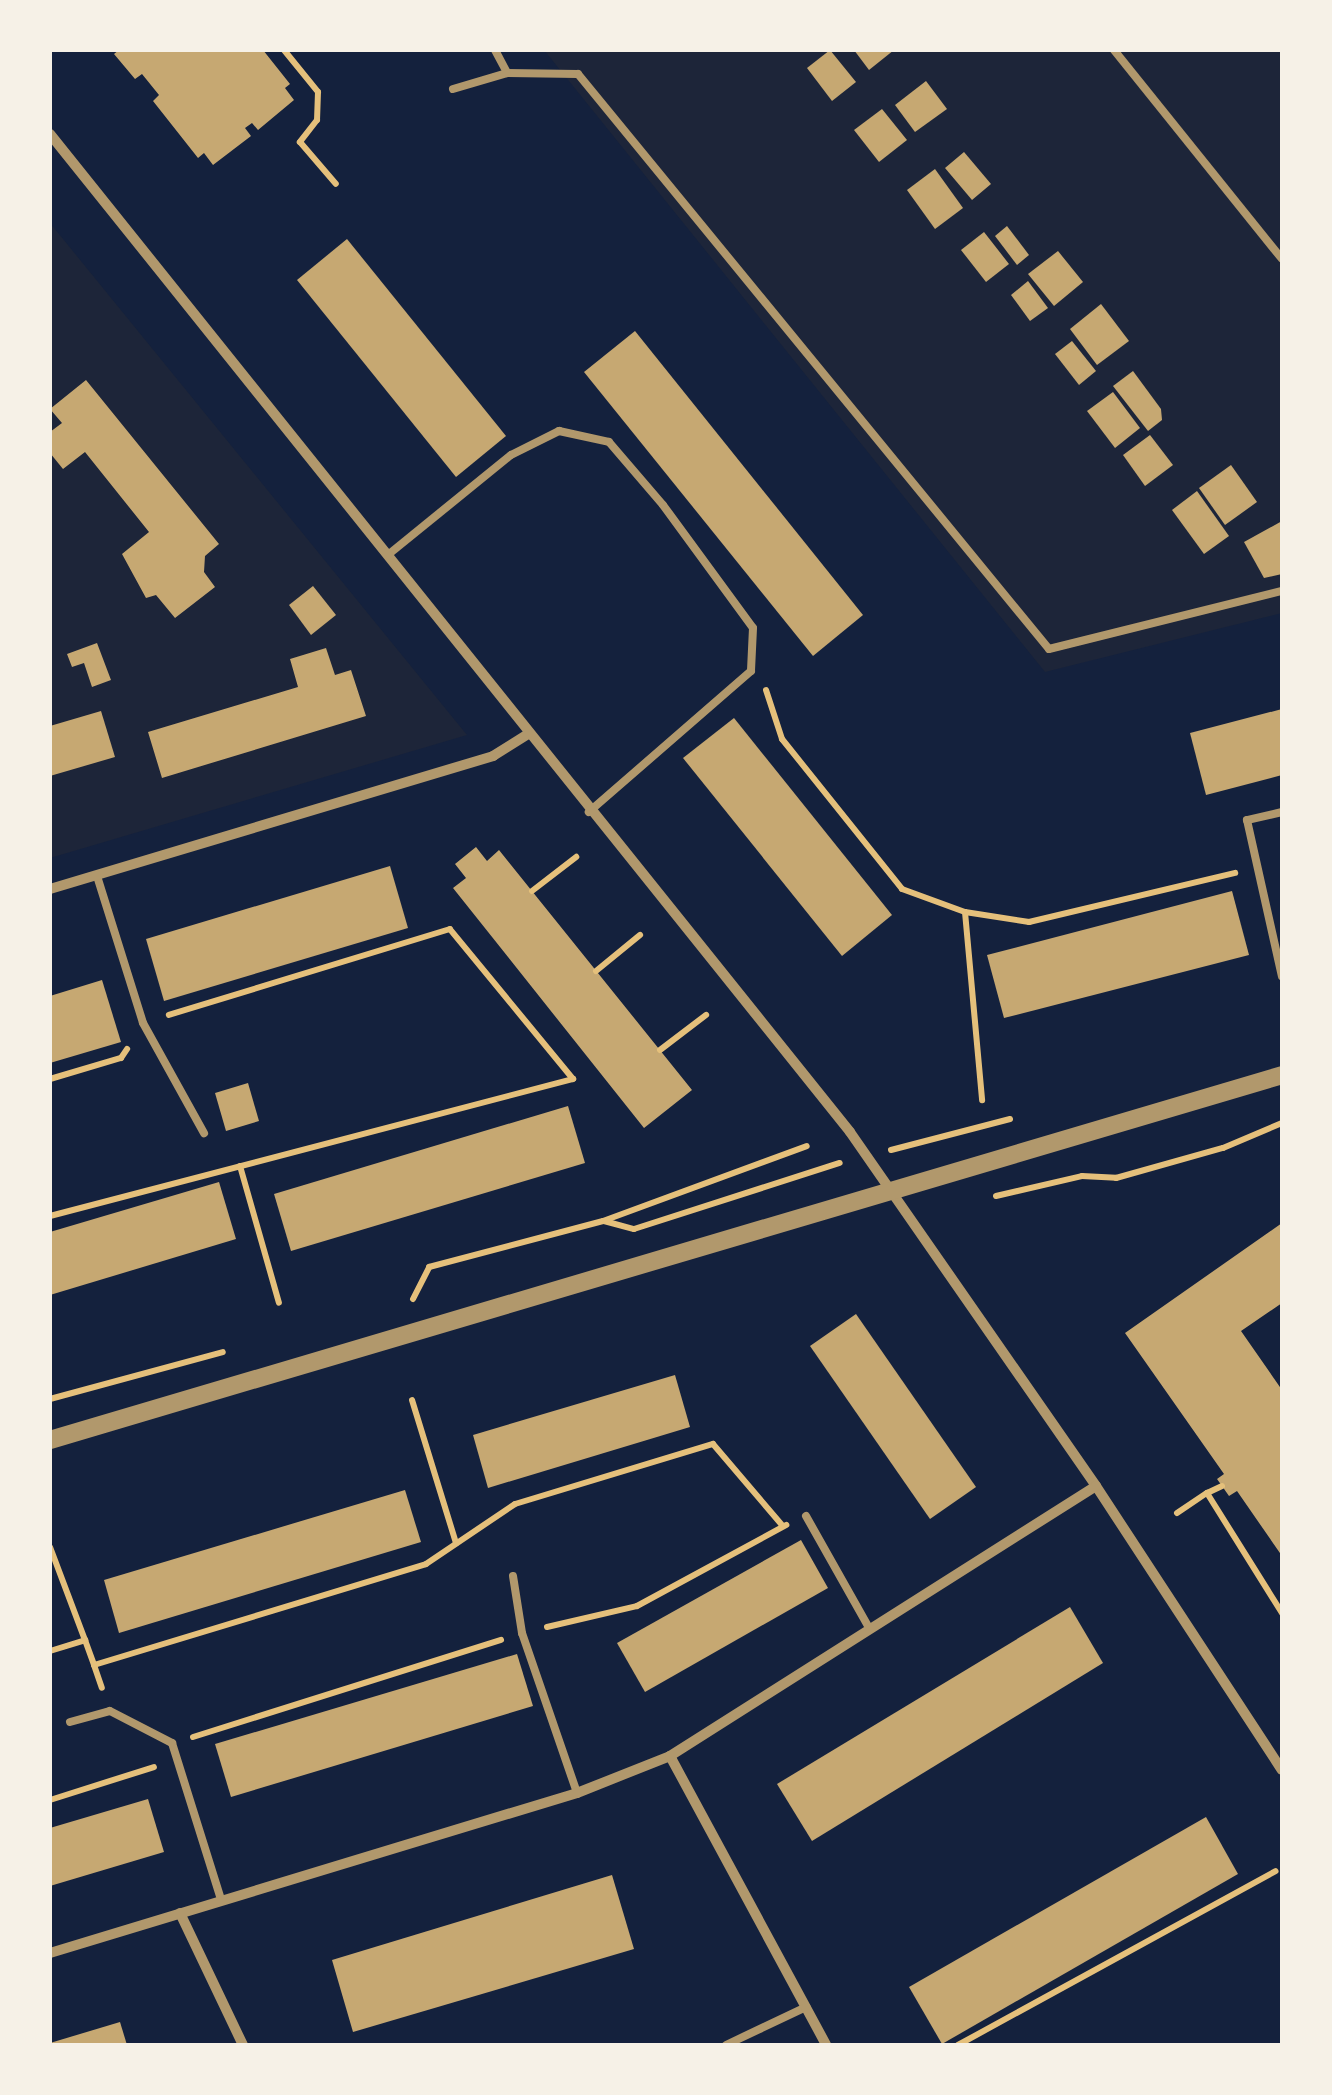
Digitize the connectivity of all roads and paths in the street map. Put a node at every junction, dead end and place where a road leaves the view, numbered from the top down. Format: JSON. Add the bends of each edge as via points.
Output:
{"nodes":[{"id":1,"x":284,"y":50,"type":"edge"},
{"id":2,"x":496,"y":50,"type":"edge"},
{"id":3,"x":1114,"y":50,"type":"edge"},
{"id":4,"x":507,"y":72,"type":"junction"},
{"id":5,"x":453,"y":90,"type":"dead end"},
{"id":6,"x":50,"y":134,"type":"edge"},
{"id":7,"x":336,"y":184,"type":"dead end"},
{"id":8,"x":1282,"y":259,"type":"edge"},
{"id":9,"x":389,"y":554,"type":"junction"},
{"id":10,"x":1282,"y":590,"type":"edge"},
{"id":11,"x":751,"y":671,"type":"junction"},
{"id":12,"x":528,"y":734,"type":"junction"},
{"id":13,"x":589,"y":812,"type":"junction"},
{"id":14,"x":1282,"y":812,"type":"edge"},
{"id":15,"x":576,"y":857,"type":"dead end"},
{"id":16,"x":1257,"y":868,"type":"junction"},
{"id":17,"x":97,"y":876,"type":"junction"},
{"id":18,"x":50,"y":889,"type":"edge"},
{"id":19,"x":532,"y":891,"type":"dead end"},
{"id":20,"x":965,"y":912,"type":"junction"},
{"id":21,"x":640,"y":935,"type":"dead end"},
{"id":22,"x":596,"y":971,"type":"dead end"},
{"id":23,"x":1282,"y":976,"type":"edge"},
{"id":24,"x":706,"y":1015,"type":"dead end"},
{"id":25,"x":144,"y":1023,"type":"junction"},
{"id":26,"x":660,"y":1050,"type":"dead end"},
{"id":27,"x":1282,"y":1075,"type":"edge"},
{"id":28,"x":50,"y":1079,"type":"edge"},
{"id":29,"x":982,"y":1100,"type":"dead end"},
{"id":30,"x":1018,"y":1117,"type":"dead end"},
{"id":31,"x":1282,"y":1123,"type":"edge"},
{"id":32,"x":204,"y":1133,"type":"dead end"},
{"id":33,"x":807,"y":1146,"type":"dead end"},
{"id":34,"x":867,"y":1156,"type":"junction"},
{"id":35,"x":240,"y":1166,"type":"junction"},
{"id":36,"x":890,"y":1192,"type":"junction"},
{"id":37,"x":986,"y":1199,"type":"dead end"},
{"id":38,"x":50,"y":1216,"type":"edge"},
{"id":39,"x":603,"y":1221,"type":"junction"},
{"id":40,"x":279,"y":1303,"type":"dead end"},
{"id":41,"x":393,"y":1305,"type":"dead end"},
{"id":42,"x":240,"y":1347,"type":"dead end"},
{"id":43,"x":50,"y":1399,"type":"edge"},
{"id":44,"x":412,"y":1400,"type":"dead end"},
{"id":45,"x":50,"y":1440,"type":"edge"},
{"id":46,"x":1096,"y":1486,"type":"junction"},
{"id":47,"x":1222,"y":1486,"type":"dead end"},
{"id":48,"x":1207,"y":1494,"type":"junction"},
{"id":49,"x":1177,"y":1513,"type":"dead end"},
{"id":50,"x":806,"y":1516,"type":"joint"},
{"id":51,"x":782,"y":1526,"type":"junction"},
{"id":52,"x":456,"y":1543,"type":"junction"},
{"id":53,"x":50,"y":1547,"type":"edge"},
{"id":54,"x":514,"y":1576,"type":"dead end"},
{"id":55,"x":1282,"y":1613,"type":"edge"},
{"id":56,"x":869,"y":1628,"type":"junction"},
{"id":57,"x":522,"y":1633,"type":"junction"},
{"id":58,"x":85,"y":1640,"type":"junction"},
{"id":59,"x":50,"y":1650,"type":"edge"},
{"id":60,"x":70,"y":1722,"type":"dead end"},
{"id":61,"x":172,"y":1743,"type":"junction"},
{"id":62,"x":670,"y":1756,"type":"junction"},
{"id":63,"x":1282,"y":1770,"type":"edge"},
{"id":64,"x":577,"y":1793,"type":"junction"},
{"id":65,"x":50,"y":1800,"type":"edge"},
{"id":66,"x":1276,"y":1871,"type":"dead end"},
{"id":67,"x":221,"y":1899,"type":"junction"},
{"id":68,"x":180,"y":1913,"type":"junction"},
{"id":69,"x":50,"y":1954,"type":"edge"},
{"id":70,"x":806,"y":2006,"type":"junction"},
{"id":71,"x":243,"y":2045,"type":"edge"},
{"id":72,"x":726,"y":2045,"type":"edge"},
{"id":73,"x":826,"y":2045,"type":"edge"},
{"id":74,"x":958,"y":2045,"type":"edge"}],
"edges":[{"from":1,"to":7,"type":"path","via":[[318,92],[317,120],[300,142]]},
{"from":2,"to":4,"type":"lane"},
{"from":3,"to":8,"type":"lane"},
{"from":4,"to":5,"type":"lane"},
{"from":4,"to":10,"type":"lane","via":[[578,74],[1049,649]]},
{"from":6,"to":9,"type":"street"},
{"from":9,"to":11,"type":"lane","via":[[511,455],[558,431],[609,442],[753,628]]},
{"from":9,"to":12,"type":"street"},
{"from":11,"to":13,"type":"lane"},
{"from":11,"to":20,"type":"path","via":[[774,702],[782,739],[902,889]]},
{"from":12,"to":13,"type":"street"},
{"from":12,"to":17,"type":"street","via":[[493,756]]},
{"from":13,"to":34,"type":"street"},
{"from":14,"to":16,"type":"lane","via":[[1248,820]]},
{"from":15,"to":19,"type":"path"},
{"from":16,"to":20,"type":"path","via":[[1030,922]]},
{"from":16,"to":23,"type":"lane"},
{"from":17,"to":18,"type":"street"},
{"from":17,"to":25,"type":"lane"},
{"from":20,"to":29,"type":"path"},
{"from":21,"to":22,"type":"path"},
{"from":24,"to":26,"type":"path"},
{"from":25,"to":28,"type":"path","via":[[121,1058]]},
{"from":25,"to":32,"type":"lane"},
{"from":25,"to":35,"type":"path","via":[[450,930],[573,1079]]},
{"from":27,"to":36,"type":"street"},
{"from":30,"to":34,"type":"path"},
{"from":31,"to":37,"type":"path","via":[[1223,1148],[1116,1178],[1082,1176]]},
{"from":33,"to":39,"type":"path"},
{"from":34,"to":36,"type":"street"},
{"from":34,"to":39,"type":"path","via":[[634,1229]]},
{"from":35,"to":38,"type":"path"},
{"from":35,"to":40,"type":"path"},
{"from":36,"to":45,"type":"street"},
{"from":36,"to":46,"type":"street"},
{"from":39,"to":41,"type":"path","via":[[429,1267],[412,1300]]},
{"from":42,"to":43,"type":"path"},
{"from":44,"to":52,"type":"path"},
{"from":46,"to":56,"type":"street"},
{"from":46,"to":63,"type":"street"},
{"from":47,"to":48,"type":"path"},
{"from":48,"to":49,"type":"path"},
{"from":48,"to":55,"type":"path"},
{"from":50,"to":51,"type":"path"},
{"from":50,"to":56,"type":"lane"},
{"from":51,"to":52,"type":"path","via":[[713,1444],[515,1504]]},
{"from":51,"to":57,"type":"path","via":[[637,1606]]},
{"from":52,"to":58,"type":"path","via":[[426,1564],[94,1665]]},
{"from":53,"to":58,"type":"path"},
{"from":54,"to":57,"type":"lane"},
{"from":56,"to":62,"type":"street"},
{"from":57,"to":61,"type":"path"},
{"from":57,"to":64,"type":"lane"},
{"from":58,"to":59,"type":"path"},
{"from":60,"to":61,"type":"lane","via":[[110,1711]]},
{"from":61,"to":65,"type":"path","via":[[156,1766]]},
{"from":61,"to":67,"type":"lane"},
{"from":62,"to":64,"type":"street"},
{"from":62,"to":70,"type":"street"},
{"from":64,"to":67,"type":"street"},
{"from":66,"to":74,"type":"path"},
{"from":67,"to":68,"type":"street"},
{"from":68,"to":69,"type":"street"},
{"from":68,"to":71,"type":"street"},
{"from":70,"to":72,"type":"lane"},
{"from":70,"to":73,"type":"street"}]}
